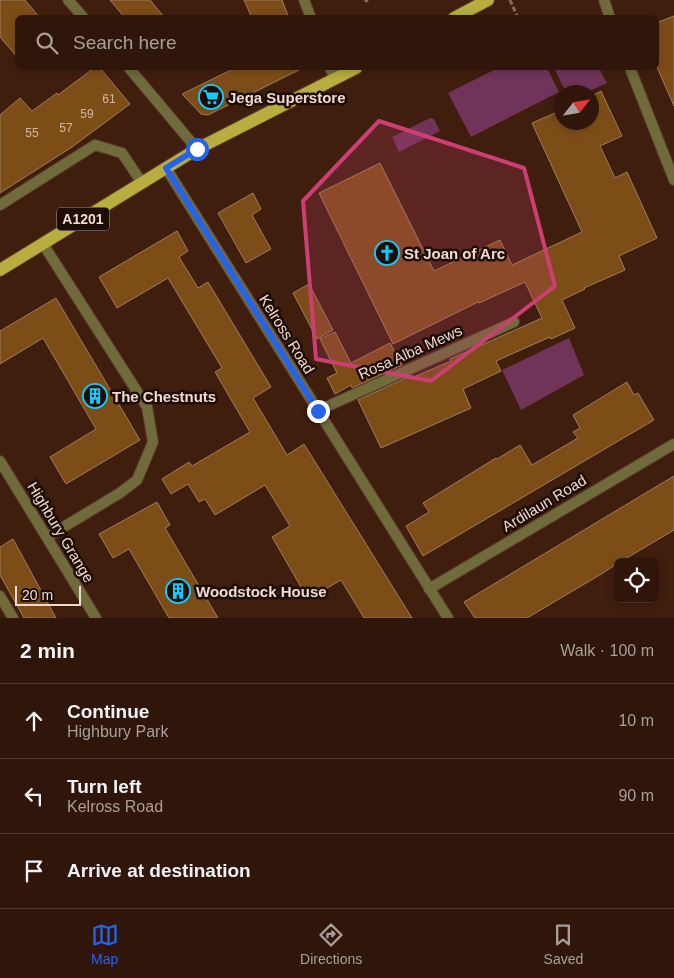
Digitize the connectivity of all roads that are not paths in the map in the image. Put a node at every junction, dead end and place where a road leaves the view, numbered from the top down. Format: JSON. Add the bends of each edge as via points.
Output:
{"nodes":[{"id":1,"x":68,"y":0,"type":"edge"},
{"id":2,"x":304,"y":0,"type":"edge"},
{"id":3,"x":488,"y":0,"type":"edge"},
{"id":4,"x":604,"y":0,"type":"edge"},
{"id":5,"x":81,"y":15,"type":"edge"},
{"id":6,"x":310,"y":15,"type":"edge"},
{"id":7,"x":460,"y":15,"type":"edge"},
{"id":8,"x":609,"y":15,"type":"edge"},
{"id":9,"x":131,"y":70,"type":"edge"},
{"id":10,"x":347,"y":70,"type":"edge"},
{"id":11,"x":631,"y":70,"type":"edge"},
{"id":12,"x":333,"y":73,"type":"edge"},
{"id":13,"x":197,"y":149,"type":"junction"},
{"id":14,"x":166,"y":168,"type":"junction"},
{"id":15,"x":674,"y":180,"type":"edge"},
{"id":16,"x":142,"y":183,"type":"junction"},
{"id":17,"x":0,"y":205,"type":"edge"},
{"id":18,"x":44,"y":244,"type":"junction"},
{"id":19,"x":0,"y":270,"type":"edge"},
{"id":20,"x":514,"y":322,"type":"dead end"},
{"id":21,"x":318,"y":411,"type":"junction"},
{"id":22,"x":674,"y":444,"type":"edge"},
{"id":23,"x":0,"y":461,"type":"edge"},
{"id":24,"x":47,"y":537,"type":"junction"},
{"id":25,"x":429,"y":589,"type":"junction"},
{"id":26,"x":0,"y":596,"type":"edge"},
{"id":27,"x":13,"y":618,"type":"edge"},
{"id":28,"x":96,"y":618,"type":"edge"},
{"id":29,"x":448,"y":618,"type":"edge"}],
"edges":[{"from":1,"to":5,"type":"street"},
{"from":2,"to":6,"type":"street"},
{"from":3,"to":7,"type":"main road"},
{"from":4,"to":8,"type":"street"},
{"from":9,"to":13,"type":"street"},
{"from":10,"to":12,"type":"main road","number":"A1201"},
{"from":11,"to":15,"type":"street"},
{"from":12,"to":13,"type":"main road","number":"A1201"},
{"from":13,"to":14,"type":"main road","number":"A1201"},
{"from":14,"to":16,"type":"main road","number":"A1201"},
{"from":14,"to":21,"type":"street","name":"Kelross Road"},
{"from":16,"to":17,"type":"street","via":[[122,153],[95,145]]},
{"from":16,"to":18,"type":"main road","number":"A1201"},
{"from":18,"to":19,"type":"main road","number":"A1201"},
{"from":18,"to":24,"type":"street","via":[[147,407],[154,442],[137,480]]},
{"from":20,"to":21,"type":"street","name":"Rosa Alba Mews"},
{"from":21,"to":25,"type":"street","name":"Kelross Road"},
{"from":22,"to":25,"type":"street","name":"Ardilaun Road"},
{"from":23,"to":24,"type":"street","name":"Highbury Grange"},
{"from":24,"to":28,"type":"street","name":"Highbury Grange"},
{"from":25,"to":29,"type":"street","name":"Kelross Road"},
{"from":26,"to":27,"type":"street"}]}
